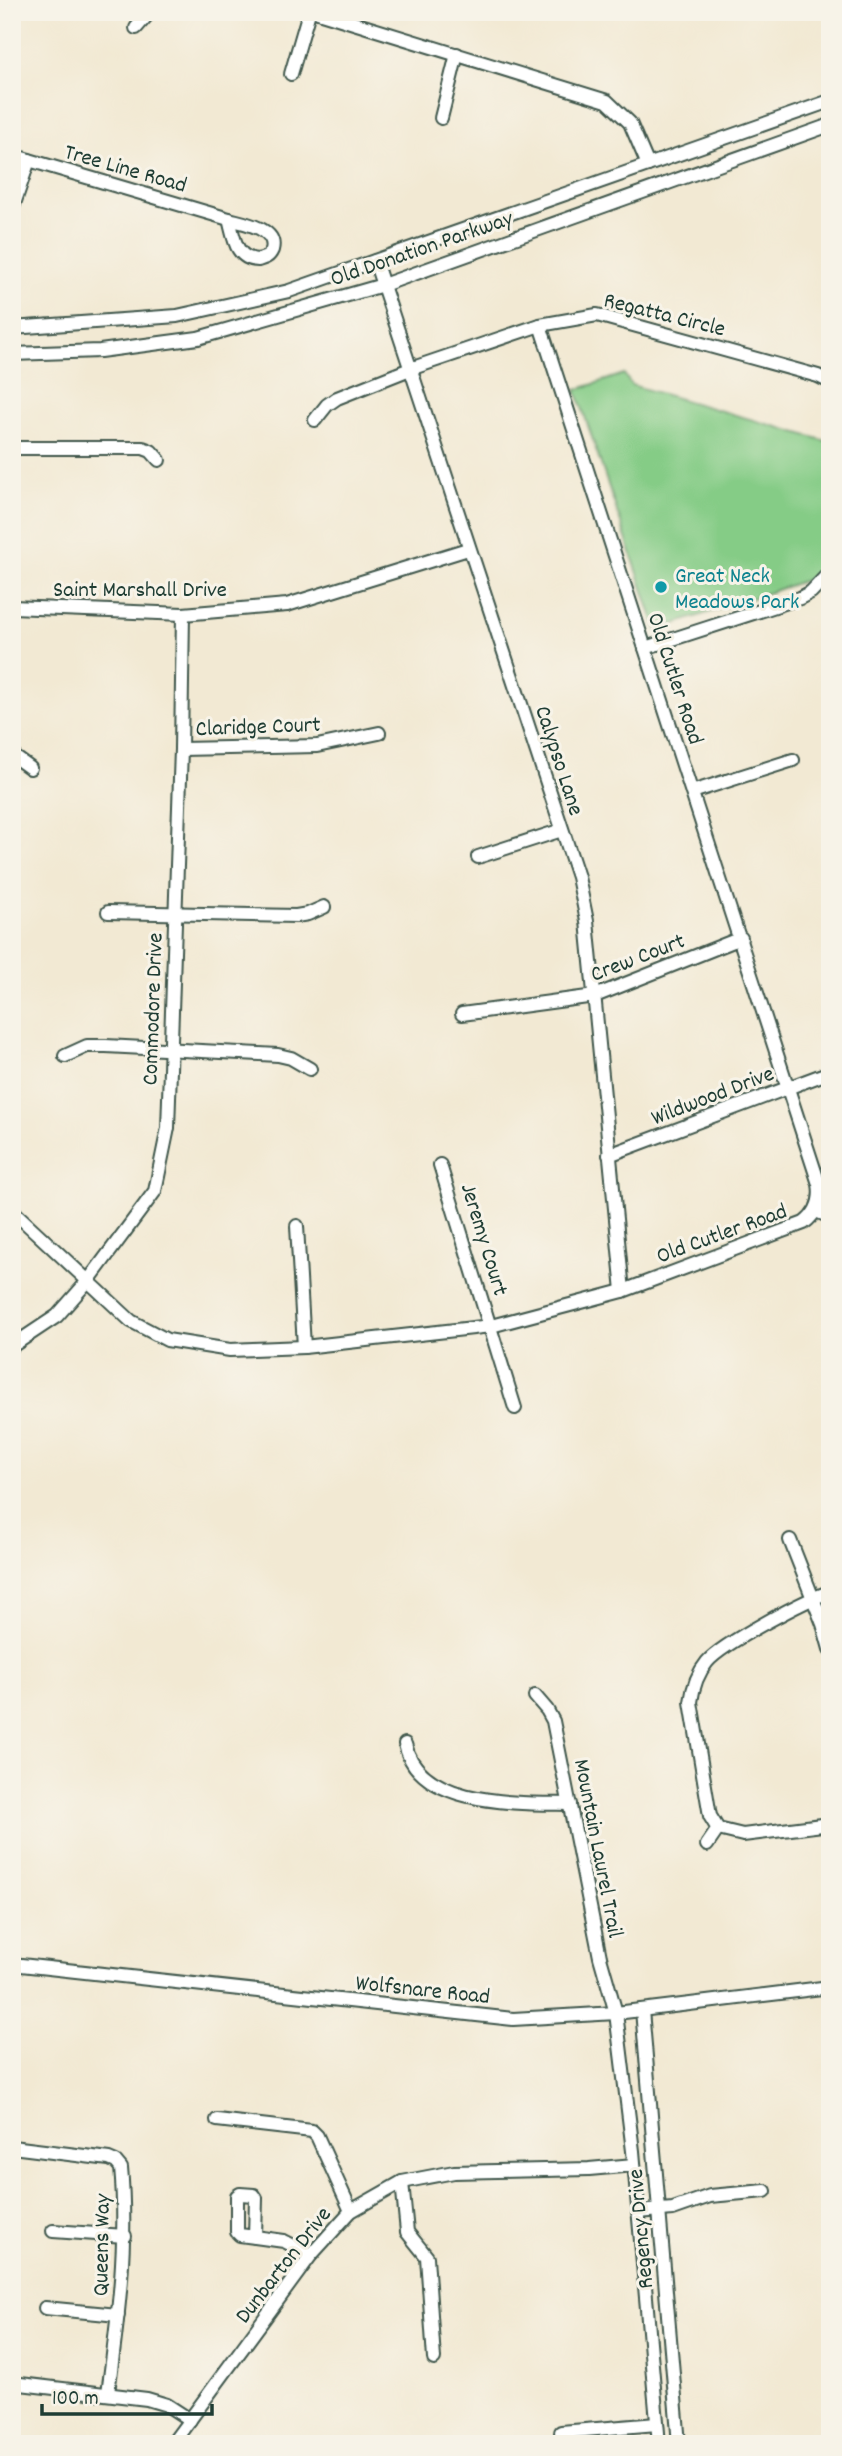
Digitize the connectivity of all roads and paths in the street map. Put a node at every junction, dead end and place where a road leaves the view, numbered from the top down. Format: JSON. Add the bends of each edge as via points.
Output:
{"nodes":[{"id":1,"x":150,"y":12,"type":"edge"},
{"id":2,"x":309,"y":12,"type":"edge"},
{"id":3,"x":318,"y":12,"type":"edge"},
{"id":4,"x":135,"y":28,"type":"dead end"},
{"id":5,"x":457,"y":54,"type":"junction"},
{"id":6,"x":291,"y":74,"type":"dead end"},
{"id":7,"x":830,"y":101,"type":"edge"},
{"id":8,"x":441,"y":118,"type":"dead end"},
{"id":9,"x":830,"y":125,"type":"edge"},
{"id":10,"x":12,"y":155,"type":"edge"},
{"id":11,"x":30,"y":160,"type":"junction"},
{"id":12,"x":648,"y":165,"type":"junction"},
{"id":13,"x":12,"y":210,"type":"edge"},
{"id":14,"x":229,"y":219,"type":"dead end"},
{"id":15,"x":375,"y":261,"type":"junction"},
{"id":16,"x":383,"y":285,"type":"junction"},
{"id":17,"x":540,"y":324,"type":"junction"},
{"id":18,"x":12,"y":328,"type":"edge"},
{"id":19,"x":12,"y":354,"type":"edge"},
{"id":20,"x":410,"y":369,"type":"junction"},
{"id":21,"x":830,"y":382,"type":"edge"},
{"id":22,"x":315,"y":420,"type":"dead end"},
{"id":23,"x":12,"y":448,"type":"edge"},
{"id":24,"x":159,"y":460,"type":"dead end"},
{"id":25,"x":468,"y":549,"type":"junction"},
{"id":26,"x":830,"y":572,"type":"edge"},
{"id":27,"x":12,"y":607,"type":"edge"},
{"id":28,"x":183,"y":614,"type":"junction"},
{"id":29,"x":645,"y":648,"type":"junction"},
{"id":30,"x":379,"y":733,"type":"dead end"},
{"id":31,"x":181,"y":749,"type":"junction"},
{"id":32,"x":12,"y":755,"type":"edge"},
{"id":33,"x":793,"y":760,"type":"dead end"},
{"id":34,"x":30,"y":768,"type":"dead end"},
{"id":35,"x":692,"y":792,"type":"junction"},
{"id":36,"x":562,"y":830,"type":"junction"},
{"id":37,"x":478,"y":857,"type":"dead end"},
{"id":38,"x":324,"y":907,"type":"dead end"},
{"id":39,"x":108,"y":912,"type":"dead end"},
{"id":40,"x":175,"y":914,"type":"junction"},
{"id":41,"x":741,"y":937,"type":"junction"},
{"id":42,"x":594,"y":996,"type":"junction"},
{"id":43,"x":461,"y":1014,"type":"dead end"},
{"id":44,"x":171,"y":1049,"type":"junction"},
{"id":45,"x":65,"y":1056,"type":"dead end"},
{"id":46,"x":310,"y":1069,"type":"dead end"},
{"id":47,"x":830,"y":1072,"type":"edge"},
{"id":48,"x":788,"y":1087,"type":"junction"},
{"id":49,"x":609,"y":1155,"type":"junction"},
{"id":50,"x":440,"y":1164,"type":"dead end"},
{"id":51,"x":12,"y":1210,"type":"edge"},
{"id":52,"x":816,"y":1210,"type":"junction"},
{"id":53,"x":830,"y":1217,"type":"edge"},
{"id":54,"x":297,"y":1226,"type":"dead end"},
{"id":55,"x":88,"y":1281,"type":"junction"},
{"id":56,"x":623,"y":1291,"type":"junction"},
{"id":57,"x":491,"y":1325,"type":"junction"},
{"id":58,"x":12,"y":1346,"type":"edge"},
{"id":59,"x":304,"y":1347,"type":"junction"},
{"id":60,"x":515,"y":1408,"type":"dead end"},
{"id":61,"x":790,"y":1540,"type":"dead end"},
{"id":62,"x":830,"y":1592,"type":"edge"},
{"id":63,"x":811,"y":1598,"type":"junction"},
{"id":64,"x":830,"y":1649,"type":"edge"},
{"id":65,"x":535,"y":1696,"type":"dead end"},
{"id":66,"x":405,"y":1744,"type":"dead end"},
{"id":67,"x":570,"y":1804,"type":"junction"},
{"id":68,"x":830,"y":1824,"type":"edge"},
{"id":69,"x":718,"y":1829,"type":"junction"},
{"id":70,"x":707,"y":1845,"type":"dead end"},
{"id":71,"x":12,"y":1964,"type":"edge"},
{"id":72,"x":830,"y":1987,"type":"edge"},
{"id":73,"x":642,"y":2010,"type":"junction"},
{"id":74,"x":616,"y":2013,"type":"junction"},
{"id":75,"x":217,"y":2120,"type":"dead end"},
{"id":76,"x":12,"y":2147,"type":"edge"},
{"id":77,"x":654,"y":2149,"type":"junction"},
{"id":78,"x":633,"y":2151,"type":"junction"},
{"id":79,"x":634,"y":2165,"type":"junction"},
{"id":80,"x":402,"y":2182,"type":"junction"},
{"id":81,"x":765,"y":2191,"type":"dead end"},
{"id":82,"x":659,"y":2210,"type":"junction"},
{"id":83,"x":351,"y":2211,"type":"junction"},
{"id":84,"x":638,"y":2212,"type":"junction"},
{"id":85,"x":53,"y":2231,"type":"dead end"},
{"id":86,"x":125,"y":2236,"type":"junction"},
{"id":87,"x":255,"y":2237,"type":"dead end"},
{"id":88,"x":311,"y":2255,"type":"junction"},
{"id":89,"x":45,"y":2308,"type":"dead end"},
{"id":90,"x":118,"y":2315,"type":"junction"},
{"id":91,"x":671,"y":2357,"type":"junction"},
{"id":92,"x":652,"y":2358,"type":"junction"},
{"id":93,"x":434,"y":2359,"type":"dead end"},
{"id":94,"x":12,"y":2382,"type":"edge"},
{"id":95,"x":108,"y":2393,"type":"junction"},
{"id":96,"x":190,"y":2420,"type":"junction"},
{"id":97,"x":657,"y":2424,"type":"junction"},
{"id":98,"x":561,"y":2432,"type":"dead end"},
{"id":99,"x":172,"y":2444,"type":"edge"},
{"id":100,"x":659,"y":2444,"type":"edge"},
{"id":101,"x":679,"y":2444,"type":"edge"}],
"edges":[{"from":1,"to":4,"type":"street"},
{"from":2,"to":6,"type":"street"},
{"from":3,"to":5,"type":"street"},
{"from":5,"to":8,"type":"street"},
{"from":5,"to":12,"type":"street","via":[[607,101],[630,123]]},
{"from":7,"to":12,"type":"street","name":"Old Donation Parkway"},
{"from":9,"to":16,"type":"street","name":"Old Donation Parkway"},
{"from":10,"to":11,"type":"street","name":"Tree Line Road"},
{"from":11,"to":13,"type":"street"},
{"from":11,"to":14,"type":"street","name":"Tree Line Road"},
{"from":12,"to":15,"type":"street","name":"Old Donation Parkway"},
{"from":15,"to":16,"type":"street","name":"Calypso Lane"},
{"from":15,"to":18,"type":"street","name":"Old Donation Parkway","via":[[289,290],[177,316]]},
{"from":16,"to":19,"type":"street","name":"Old Donation Parkway","via":[[198,338],[100,351]]},
{"from":16,"to":20,"type":"street","name":"Calypso Lane"},
{"from":17,"to":20,"type":"street","name":"Regatta Circle"},
{"from":17,"to":21,"type":"street","name":"Regatta Circle","via":[[597,314]]},
{"from":17,"to":29,"type":"street","name":"Old Cutler Road"},
{"from":20,"to":22,"type":"street","name":"Regatta Circle","via":[[337,398]]},
{"from":20,"to":25,"type":"street","name":"Calypso Lane"},
{"from":23,"to":24,"type":"street","via":[[143,448]]},
{"from":25,"to":28,"type":"street","name":"Saint Marshall Drive","via":[[287,605]]},
{"from":25,"to":36,"type":"street","name":"Calypso Lane"},
{"from":26,"to":29,"type":"street","via":[[800,598]]},
{"from":27,"to":28,"type":"street","name":"Saint Marshall Drive"},
{"from":28,"to":31,"type":"street","name":"Commodore Drive"},
{"from":29,"to":35,"type":"street","name":"Old Cutler Road"},
{"from":30,"to":31,"type":"street","name":"Claridge Court","via":[[317,746]]},
{"from":31,"to":40,"type":"street","name":"Commodore Drive"},
{"from":32,"to":34,"type":"street"},
{"from":33,"to":35,"type":"street"},
{"from":35,"to":41,"type":"street","name":"Old Cutler Road"},
{"from":36,"to":37,"type":"street"},
{"from":36,"to":42,"type":"street","name":"Calypso Lane","via":[[585,909]]},
{"from":38,"to":40,"type":"street","via":[[296,916]]},
{"from":39,"to":40,"type":"street"},
{"from":40,"to":44,"type":"street","name":"Commodore Drive"},
{"from":41,"to":42,"type":"street","name":"Crew Court"},
{"from":41,"to":48,"type":"street","name":"Old Cutler Road"},
{"from":42,"to":43,"type":"street","name":"Crew Court"},
{"from":42,"to":49,"type":"street","name":"Calypso Lane"},
{"from":44,"to":45,"type":"street","via":[[87,1046]]},
{"from":44,"to":46,"type":"street","via":[[278,1055]]},
{"from":44,"to":55,"type":"street","name":"Commodore Drive","via":[[168,1128],[155,1191]]},
{"from":47,"to":48,"type":"street","name":"Wildwood Drive"},
{"from":48,"to":49,"type":"street","name":"Wildwood Drive"},
{"from":48,"to":52,"type":"street","name":"Old Cutler Road","via":[[820,1184]]},
{"from":49,"to":56,"type":"street","name":"Calypso Lane"},
{"from":50,"to":57,"type":"street","name":"Jeremy Court"},
{"from":51,"to":55,"type":"street","name":"Old Cutler Road"},
{"from":52,"to":53,"type":"street"},
{"from":52,"to":56,"type":"street","name":"Old Cutler Road","via":[[804,1223]]},
{"from":54,"to":59,"type":"street"},
{"from":55,"to":58,"type":"street","name":"Commodore Drive","via":[[57,1317]]},
{"from":55,"to":59,"type":"street","name":"Old Cutler Road","via":[[131,1321],[167,1340],[230,1350]]},
{"from":56,"to":57,"type":"street","name":"Old Cutler Road"},
{"from":57,"to":59,"type":"street","name":"Old Cutler Road"},
{"from":57,"to":60,"type":"street","name":"Jeremy Court"},
{"from":61,"to":63,"type":"street"},
{"from":62,"to":63,"type":"street"},
{"from":63,"to":64,"type":"street"},
{"from":63,"to":69,"type":"street","via":[[716,1653],[692,1688],[701,1773],[710,1816]]},
{"from":65,"to":67,"type":"street","name":"Mountain Laurel Trail","via":[[553,1721]]},
{"from":66,"to":67,"type":"street","via":[[420,1773],[452,1792]]},
{"from":67,"to":74,"type":"street","name":"Mountain Laurel Trail","via":[[600,1957]]},
{"from":68,"to":69,"type":"street","via":[[743,1835]]},
{"from":69,"to":70,"type":"street"},
{"from":71,"to":74,"type":"street","name":"Wolfsnare Road","via":[[513,2019]]},
{"from":72,"to":73,"type":"street","name":"Wolfsnare Road"},
{"from":73,"to":74,"type":"street","name":"Wolfsnare Road"},
{"from":73,"to":77,"type":"street","name":"Regency Drive"},
{"from":74,"to":78,"type":"street","name":"Regency Drive"},
{"from":75,"to":83,"type":"street","via":[[312,2132]]},
{"from":76,"to":86,"type":"street","name":"Queens Way","via":[[116,2162],[121,2168]]},
{"from":77,"to":78,"type":"street"},
{"from":77,"to":82,"type":"street","name":"Regency Drive"},
{"from":78,"to":79,"type":"street","name":"Regency Drive"},
{"from":79,"to":80,"type":"street","name":"Dunbarton Drive","via":[[454,2172]]},
{"from":79,"to":84,"type":"street","name":"Regency Drive"},
{"from":80,"to":83,"type":"street","name":"Dunbarton Drive"},
{"from":80,"to":93,"type":"street","via":[[407,2232],[427,2257]]},
{"from":81,"to":82,"type":"street","via":[[709,2196]]},
{"from":82,"to":84,"type":"street"},
{"from":82,"to":91,"type":"street","name":"Regency Drive"},
{"from":83,"to":88,"type":"street","name":"Dunbarton Drive"},
{"from":84,"to":92,"type":"street","name":"Regency Drive"},
{"from":85,"to":86,"type":"street"},
{"from":86,"to":90,"type":"street","name":"Queens Way"},
{"from":87,"to":88,"type":"street","via":[[284,2241]]},
{"from":88,"to":96,"type":"street","name":"Dunbarton Drive"},
{"from":89,"to":90,"type":"street"},
{"from":90,"to":95,"type":"street","name":"Queens Way"},
{"from":91,"to":92,"type":"street"},
{"from":91,"to":101,"type":"street","name":"Regency Drive"},
{"from":92,"to":97,"type":"street","name":"Regency Drive"},
{"from":94,"to":95,"type":"street"},
{"from":95,"to":96,"type":"street","via":[[167,2405]]},
{"from":96,"to":99,"type":"street","name":"Dunbarton Drive"},
{"from":97,"to":98,"type":"street"},
{"from":97,"to":100,"type":"street","name":"Regency Drive"}]}
